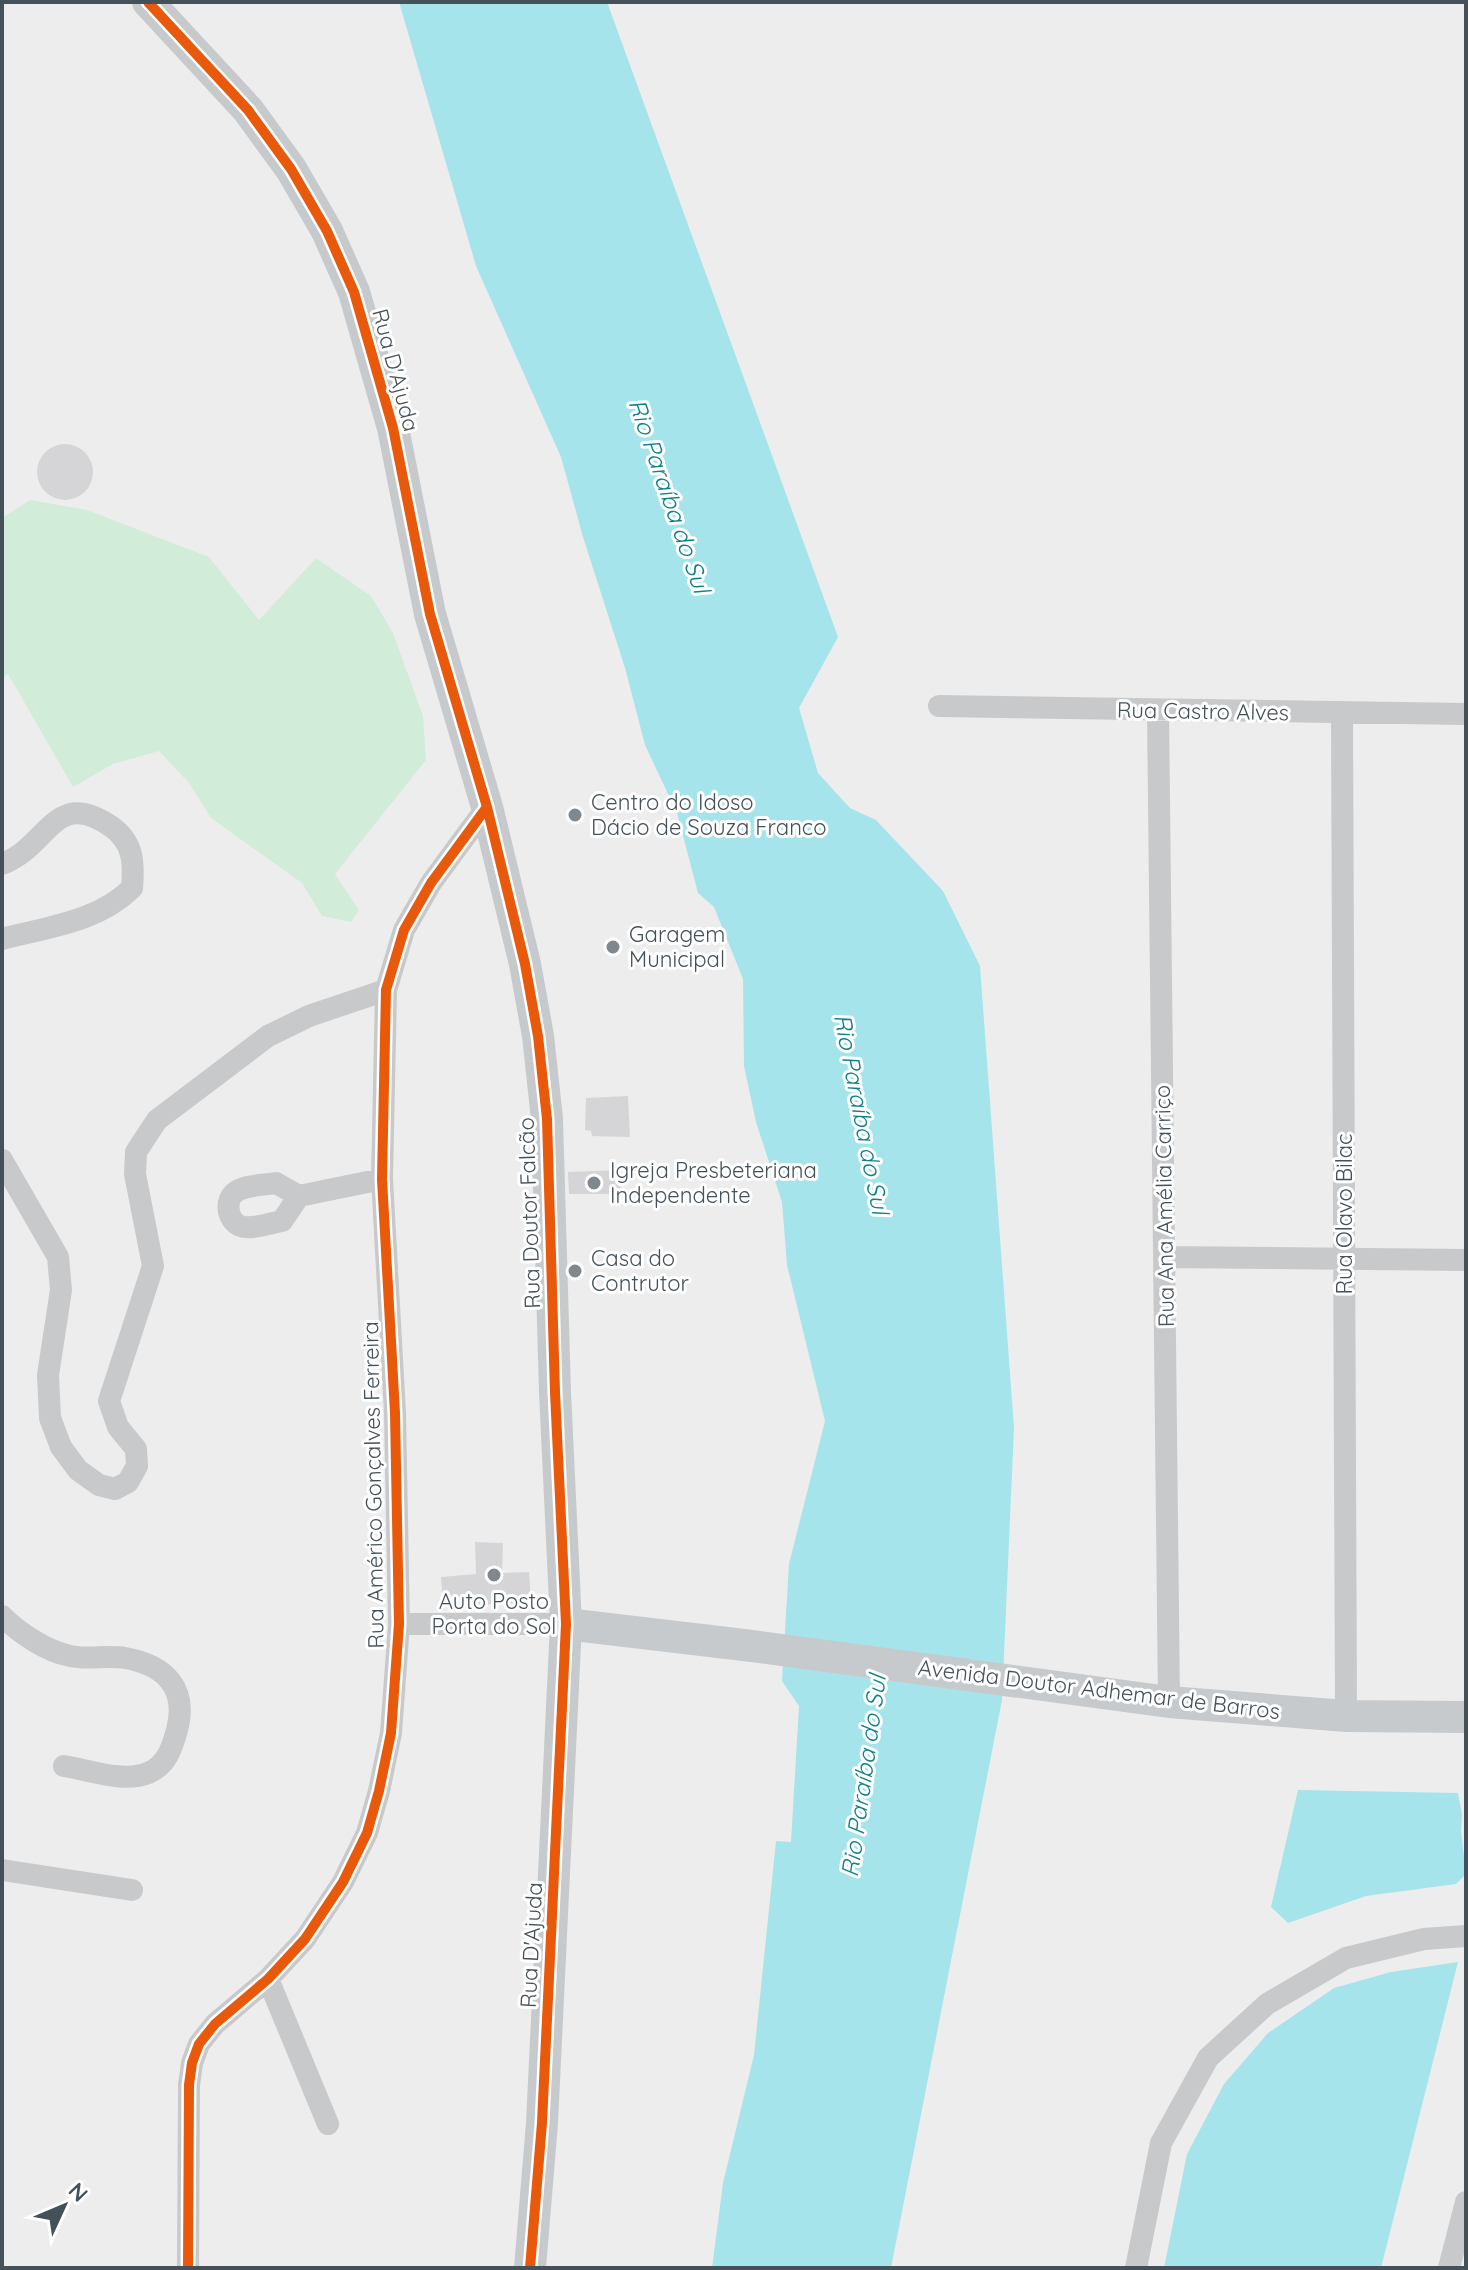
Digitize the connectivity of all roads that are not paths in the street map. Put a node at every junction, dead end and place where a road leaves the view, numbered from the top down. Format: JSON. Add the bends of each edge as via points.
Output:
{"nodes":[{"id":1,"x":148,"y":2,"type":"edge"},
{"id":2,"x":939,"y":706,"type":"dead end"},
{"id":3,"x":1158,"y":710,"type":"junction"},
{"id":4,"x":1342,"y":712,"type":"junction"},
{"id":5,"x":1466,"y":714,"type":"edge"},
{"id":6,"x":487,"y":807,"type":"junction"},
{"id":7,"x":2,"y":864,"type":"edge"},
{"id":8,"x":2,"y":939,"type":"edge"},
{"id":9,"x":386,"y":990,"type":"junction"},
{"id":10,"x":2,"y":1160,"type":"edge"},
{"id":11,"x":382,"y":1179,"type":"junction"},
{"id":12,"x":299,"y":1196,"type":"dead end"},
{"id":13,"x":1165,"y":1257,"type":"junction"},
{"id":14,"x":1344,"y":1257,"type":"junction"},
{"id":15,"x":1466,"y":1260,"type":"edge"},
{"id":16,"x":2,"y":1616,"type":"edge"},
{"id":17,"x":399,"y":1624,"type":"junction"},
{"id":18,"x":566,"y":1624,"type":"junction"},
{"id":19,"x":1169,"y":1702,"type":"junction"},
{"id":20,"x":1346,"y":1716,"type":"junction"},
{"id":21,"x":1466,"y":1717,"type":"edge"},
{"id":22,"x":64,"y":1766,"type":"dead end"},
{"id":23,"x":2,"y":1870,"type":"edge"},
{"id":24,"x":132,"y":1890,"type":"dead end"},
{"id":25,"x":1466,"y":1936,"type":"edge"},
{"id":26,"x":268,"y":1979,"type":"junction"},
{"id":27,"x":328,"y":2124,"type":"dead end"},
{"id":28,"x":1466,"y":2202,"type":"edge"},
{"id":29,"x":188,"y":2268,"type":"edge"},
{"id":30,"x":530,"y":2268,"type":"edge"},
{"id":31,"x":1136,"y":2268,"type":"edge"},
{"id":32,"x":1449,"y":2268,"type":"edge"}],
"edges":[{"from":1,"to":6,"type":"main road","name":"Rua D'Ajuda","via":[[248,110],[291,169],[354,292],[393,428],[430,614]]},
{"from":2,"to":3,"type":"street","name":"Rua Castro Alves"},
{"from":3,"to":4,"type":"street","name":"Rua Castro Alves"},
{"from":3,"to":13,"type":"street","name":"Rua Ana Amélia Carriço"},
{"from":4,"to":5,"type":"street","name":"Rua Castro Alves"},
{"from":4,"to":14,"type":"street","name":"Rua Olavo Bilac"},
{"from":6,"to":9,"type":"street","name":"Rua Américo Gonçalves Ferreira","via":[[404,930]]},
{"from":6,"to":18,"type":"main road","name":"Rua Doutor Falcão","via":[[525,964],[547,1119]]},
{"from":7,"to":8,"type":"street","via":[[66,814],[83,812],[123,835],[134,860],[132,888],[118,902],[97,914]]},
{"from":9,"to":10,"type":"street","via":[[268,1036],[157,1120],[136,1152],[135,1174],[153,1266],[109,1401],[137,1458],[128,1482],[115,1489],[78,1470],[61,1447],[50,1418],[48,1375],[61,1290],[58,1257]]},
{"from":9,"to":11,"type":"street","name":"Rua Américo Gonçalves Ferreira"},
{"from":11,"to":12,"type":"street"},
{"from":11,"to":17,"type":"street","name":"Rua Américo Gonçalves Ferreira","via":[[395,1413]]},
{"from":13,"to":14,"type":"street"},
{"from":13,"to":19,"type":"street","name":"Rua Ana Amélia Carriço"},
{"from":14,"to":15,"type":"street"},
{"from":14,"to":20,"type":"street","name":"Rua Olavo Bilac"},
{"from":16,"to":22,"type":"street","via":[[51,1650],[72,1657],[123,1658],[150,1665],[170,1678],[180,1696],[171,1752],[157,1769],[136,1778]]},
{"from":17,"to":18,"type":"street","name":"Avenida Doutor Adhemar de Barros"},
{"from":17,"to":26,"type":"street","name":"Rua Américo Gonçalves Ferreira","via":[[391,1733],[367,1833],[343,1882],[305,1939]]},
{"from":18,"to":19,"type":"main road","name":"Avenida Doutor Adhemar de Barros"},
{"from":18,"to":30,"type":"main road","name":"Rua D'Ajuda"},
{"from":19,"to":20,"type":"main road","name":"Avenida Doutor Adhemar de Barros"},
{"from":20,"to":21,"type":"main road","name":"Avenida Doutor Adhemar de Barros"},
{"from":23,"to":24,"type":"street"},
{"from":25,"to":31,"type":"street","via":[[1424,1939],[1346,1958],[1267,2004],[1208,2058],[1161,2143]]},
{"from":26,"to":27,"type":"street"},
{"from":26,"to":29,"type":"street","name":"Rua Américo Gonçalves Ferreira","via":[[215,2024],[192,2063]]},
{"from":28,"to":32,"type":"street"}]}
